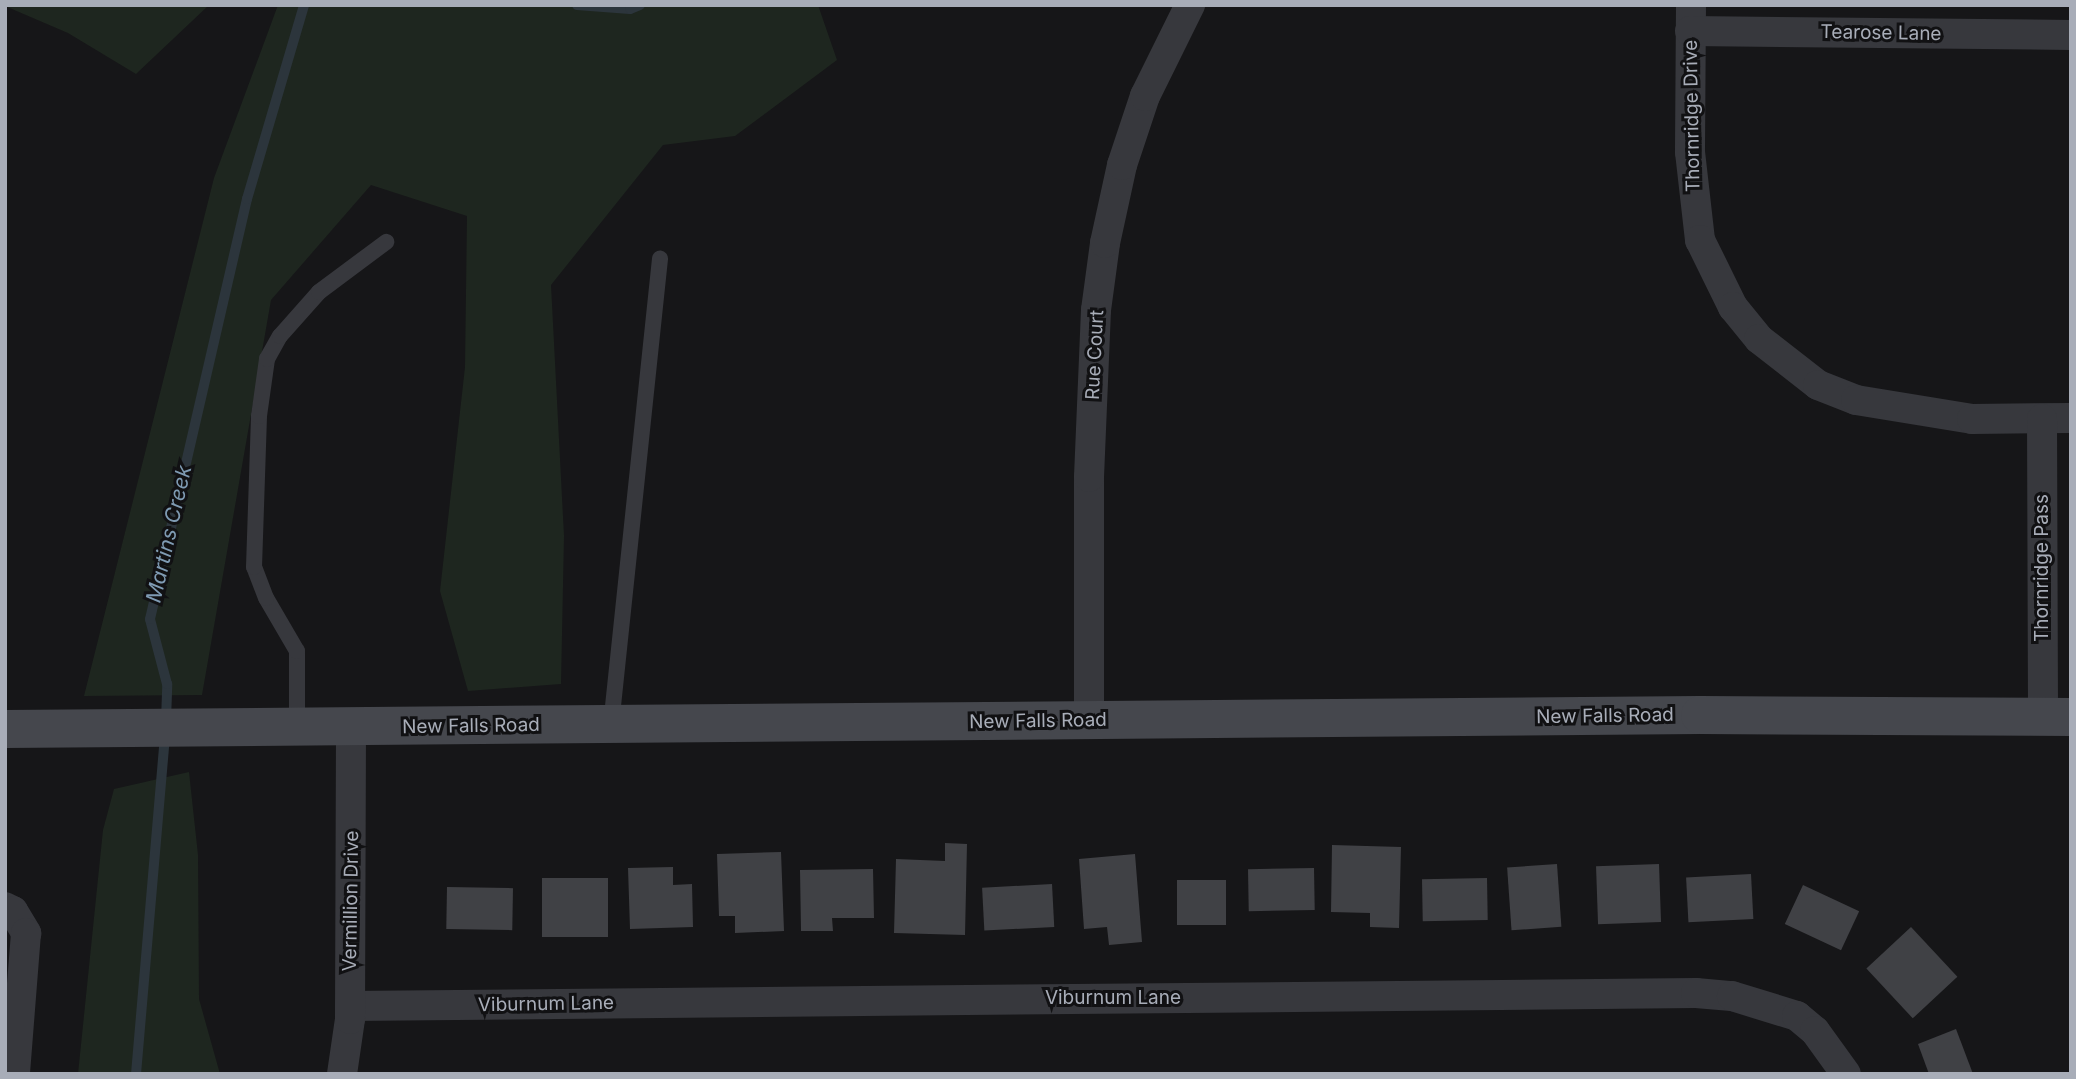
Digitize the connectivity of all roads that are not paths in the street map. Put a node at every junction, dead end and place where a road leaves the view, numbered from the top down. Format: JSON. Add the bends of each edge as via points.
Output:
{"nodes":[{"id":1,"x":1190,"y":5,"type":"edge"},
{"id":2,"x":1691,"y":18,"type":"edge"},
{"id":3,"x":2071,"y":35,"type":"edge"},
{"id":4,"x":386,"y":242,"type":"dead end"},
{"id":5,"x":660,"y":259,"type":"dead end"},
{"id":6,"x":2056,"y":418,"type":"edge"},
{"id":7,"x":2057,"y":717,"type":"edge"},
{"id":8,"x":1089,"y":720,"type":"junction"},
{"id":9,"x":611,"y":725,"type":"junction"},
{"id":10,"x":351,"y":727,"type":"junction"},
{"id":11,"x":297,"y":728,"type":"junction"},
{"id":12,"x":5,"y":729,"type":"edge"},
{"id":13,"x":5,"y":907,"type":"edge"},
{"id":14,"x":350,"y":1006,"type":"junction"},
{"id":15,"x":15,"y":1074,"type":"edge"},
{"id":16,"x":342,"y":1074,"type":"edge"},
{"id":17,"x":1846,"y":1074,"type":"edge"}],
"edges":[{"from":1,"to":8,"type":"street","name":"Rue Court","via":[[1145,96],[1122,165],[1105,243],[1096,310],[1089,477]]},
{"from":2,"to":3,"type":"street","name":"Tearose Lane"},
{"from":2,"to":6,"type":"street","name":"Thornridge Drive","via":[[1690,152],[1700,240],[1727,297],[1759,339],[1818,385],[1856,400],[1972,419]]},
{"from":4,"to":11,"type":"lane","via":[[319,292],[267,359],[257,440],[254,567],[297,651]]},
{"from":5,"to":9,"type":"lane"},
{"from":6,"to":7,"type":"street","name":"Thornridge Pass"},
{"from":7,"to":8,"type":"main road","name":"New Falls Road"},
{"from":8,"to":9,"type":"main road","name":"New Falls Road"},
{"from":9,"to":10,"type":"main road","name":"New Falls Road"},
{"from":10,"to":11,"type":"main road","name":"New Falls Road"},
{"from":10,"to":14,"type":"street","name":"Vermillion Drive"},
{"from":11,"to":12,"type":"main road","name":"New Falls Road"},
{"from":13,"to":15,"type":"street","via":[[13,911],[26,933]]},
{"from":14,"to":16,"type":"street","name":"Vermillion Drive"},
{"from":14,"to":17,"type":"street","name":"Viburnum Lane","via":[[1696,992],[1732,996],[1797,1016],[1815,1031]]}]}
